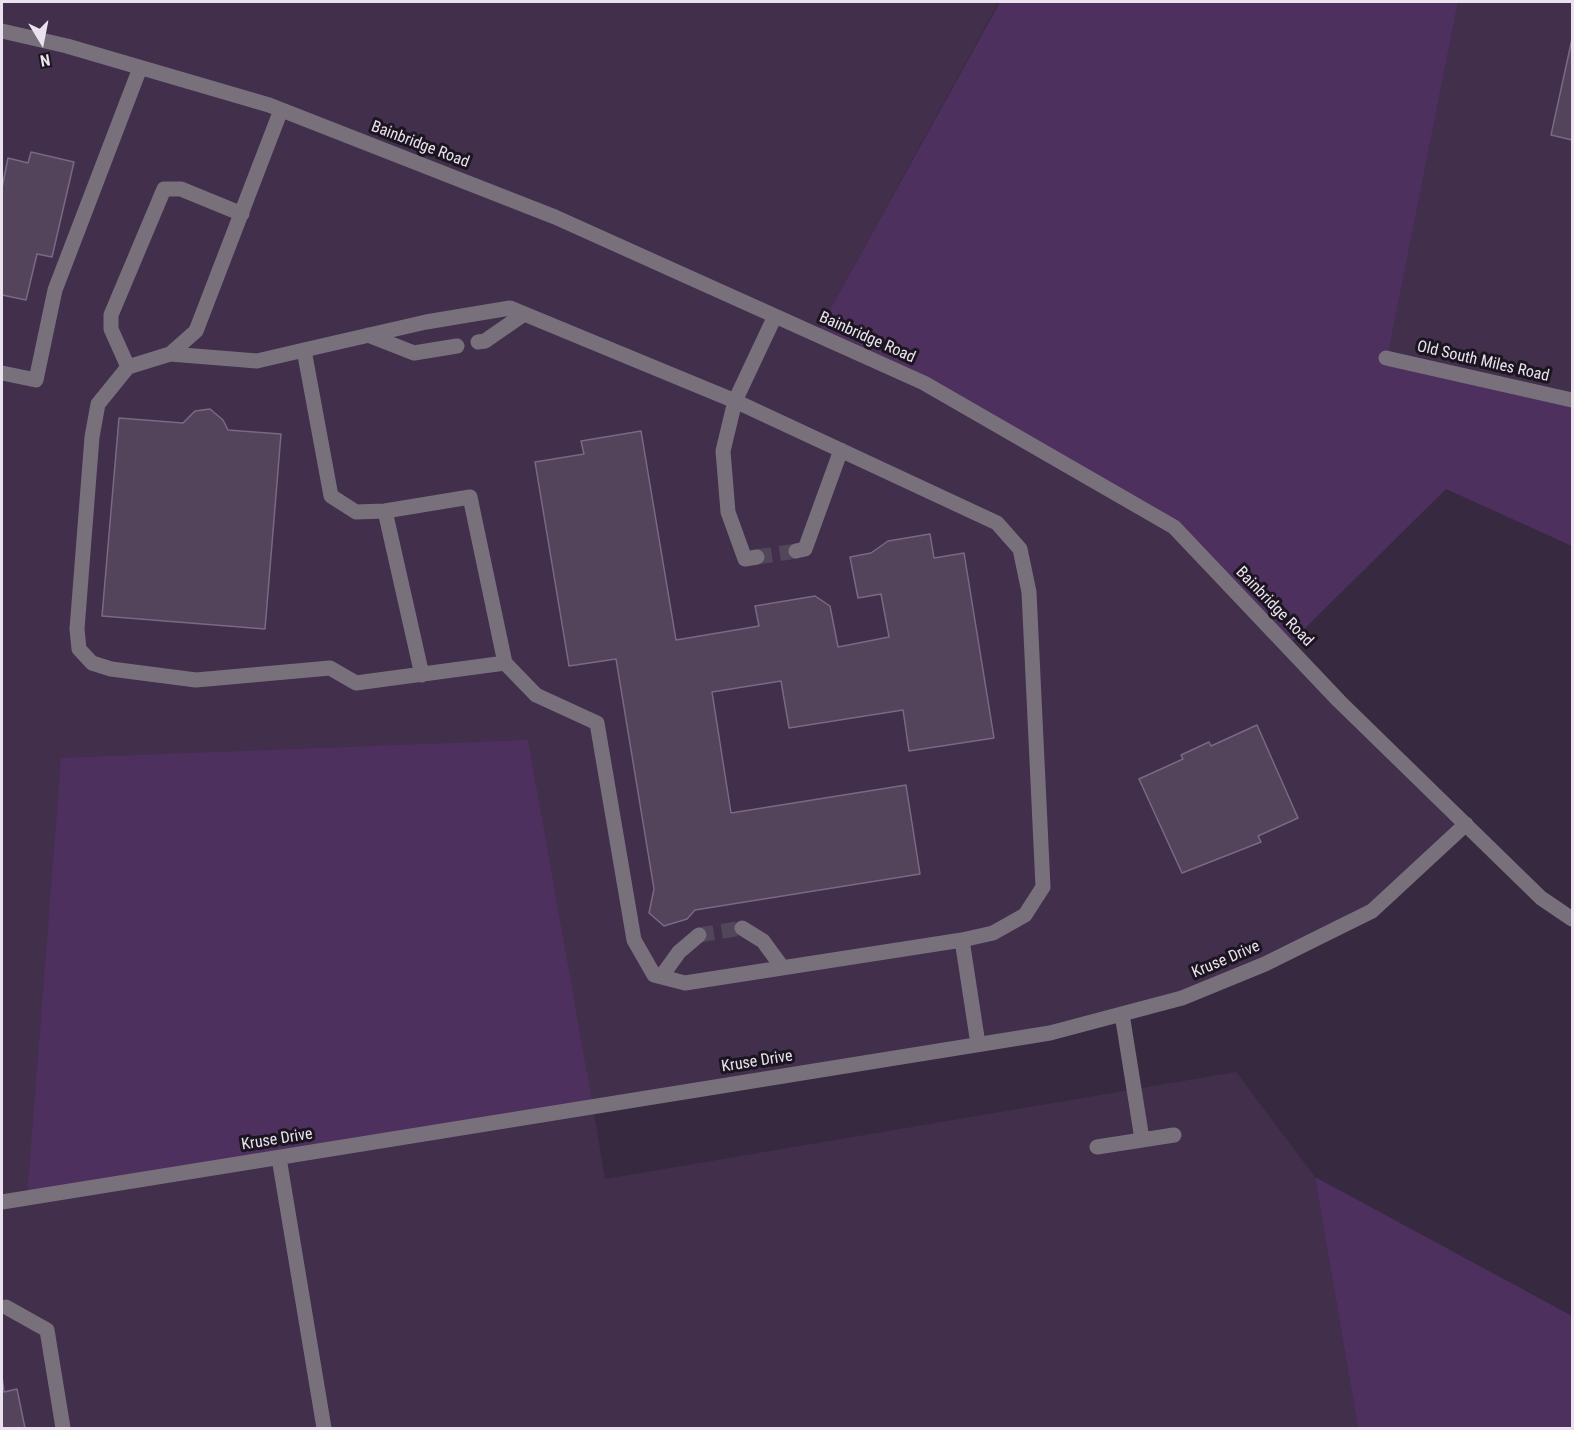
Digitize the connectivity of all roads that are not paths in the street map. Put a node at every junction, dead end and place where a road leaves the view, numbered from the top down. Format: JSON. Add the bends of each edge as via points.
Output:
{"nodes":[{"id":1,"x":2,"y":32,"type":"edge"},
{"id":2,"x":140,"y":68,"type":"junction"},
{"id":3,"x":281,"y":110,"type":"junction"},
{"id":4,"x":242,"y":214,"type":"junction"},
{"id":5,"x":524,"y":314,"type":"junction"},
{"id":6,"x":775,"y":316,"type":"junction"},
{"id":7,"x":368,"y":335,"type":"junction"},
{"id":8,"x":478,"y":342,"type":"dead end"},
{"id":9,"x":457,"y":346,"type":"dead end"},
{"id":10,"x":304,"y":350,"type":"junction"},
{"id":11,"x":170,"y":354,"type":"junction"},
{"id":12,"x":1386,"y":358,"type":"dead end"},
{"id":13,"x":128,"y":367,"type":"junction"},
{"id":14,"x":2,"y":373,"type":"edge"},
{"id":15,"x":1572,"y":400,"type":"edge"},
{"id":16,"x":735,"y":401,"type":"junction"},
{"id":17,"x":841,"y":450,"type":"junction"},
{"id":18,"x":385,"y":511,"type":"junction"},
{"id":19,"x":796,"y":551,"type":"tunnel mouth"},
{"id":20,"x":757,"y":557,"type":"dead end"},
{"id":21,"x":505,"y":663,"type":"junction"},
{"id":22,"x":422,"y":675,"type":"junction"},
{"id":23,"x":1466,"y":824,"type":"junction"},
{"id":24,"x":1572,"y":919,"type":"edge"},
{"id":25,"x":741,"y":928,"type":"tunnel mouth"},
{"id":26,"x":699,"y":935,"type":"tunnel mouth"},
{"id":27,"x":962,"y":940,"type":"junction"},
{"id":28,"x":782,"y":967,"type":"junction"},
{"id":29,"x":661,"y":977,"type":"junction"},
{"id":30,"x":1122,"y":1014,"type":"junction"},
{"id":31,"x":978,"y":1044,"type":"junction"},
{"id":32,"x":1174,"y":1135,"type":"dead end"},
{"id":33,"x":1142,"y":1139,"type":"junction"},
{"id":34,"x":1097,"y":1147,"type":"dead end"},
{"id":35,"x":279,"y":1158,"type":"junction"},
{"id":36,"x":2,"y":1202,"type":"edge"},
{"id":37,"x":6,"y":1307,"type":"dead end"},
{"id":38,"x":63,"y":1428,"type":"edge"},
{"id":39,"x":324,"y":1428,"type":"edge"}],
"edges":[{"from":1,"to":2,"type":"street","name":"Bainbridge Road"},
{"from":2,"to":3,"type":"street","name":"Bainbridge Road"},
{"from":2,"to":14,"type":"street","via":[[55,290],[36,380]]},
{"from":3,"to":4,"type":"street"},
{"from":3,"to":6,"type":"street","name":"Bainbridge Road","via":[[555,217]]},
{"from":4,"to":11,"type":"street","via":[[196,331]]},
{"from":4,"to":13,"type":"street","via":[[181,189],[165,189],[111,315],[111,329]]},
{"from":5,"to":7,"type":"street","via":[[510,308]]},
{"from":5,"to":8,"type":"street"},
{"from":5,"to":16,"type":"street"},
{"from":6,"to":16,"type":"street"},
{"from":6,"to":23,"type":"street","name":"Bainbridge Road","via":[[924,383],[1174,527],[1339,701]]},
{"from":7,"to":9,"type":"street","via":[[414,353]]},
{"from":7,"to":10,"type":"street"},
{"from":10,"to":11,"type":"street","via":[[257,361]]},
{"from":10,"to":18,"type":"street","via":[[331,496],[356,512]]},
{"from":11,"to":13,"type":"street"},
{"from":12,"to":15,"type":"street","name":"Old South Miles Road"},
{"from":13,"to":22,"type":"street","via":[[98,404],[93,437],[77,629],[80,648],[92,663],[196,680],[330,668],[356,683]]},
{"from":16,"to":17,"type":"street"},
{"from":16,"to":20,"type":"street","via":[[723,451],[728,512],[746,559]]},
{"from":17,"to":19,"type":"street","via":[[806,549]]},
{"from":17,"to":27,"type":"street","via":[[997,523],[1020,549],[1029,592],[1043,887],[1025,915],[993,933]]},
{"from":18,"to":21,"type":"street","via":[[470,497]]},
{"from":18,"to":22,"type":"street"},
{"from":21,"to":22,"type":"street"},
{"from":21,"to":29,"type":"street","via":[[536,695],[597,723],[634,940],[654,975]]},
{"from":23,"to":24,"type":"street","name":"Bainbridge Road","via":[[1541,897]]},
{"from":23,"to":30,"type":"street","name":"Kruse Drive","via":[[1372,911],[1265,964],[1182,998]]},
{"from":25,"to":28,"type":"street","via":[[763,941]]},
{"from":26,"to":29,"type":"street"},
{"from":27,"to":28,"type":"street"},
{"from":27,"to":31,"type":"street"},
{"from":28,"to":29,"type":"street","via":[[685,983]]},
{"from":30,"to":31,"type":"street","name":"Kruse Drive","via":[[1050,1033]]},
{"from":30,"to":33,"type":"street"},
{"from":31,"to":35,"type":"street","name":"Kruse Drive"},
{"from":32,"to":33,"type":"street"},
{"from":33,"to":34,"type":"street"},
{"from":35,"to":36,"type":"street","name":"Kruse Drive"},
{"from":35,"to":39,"type":"street"},
{"from":37,"to":38,"type":"street","via":[[46,1330]]}]}
